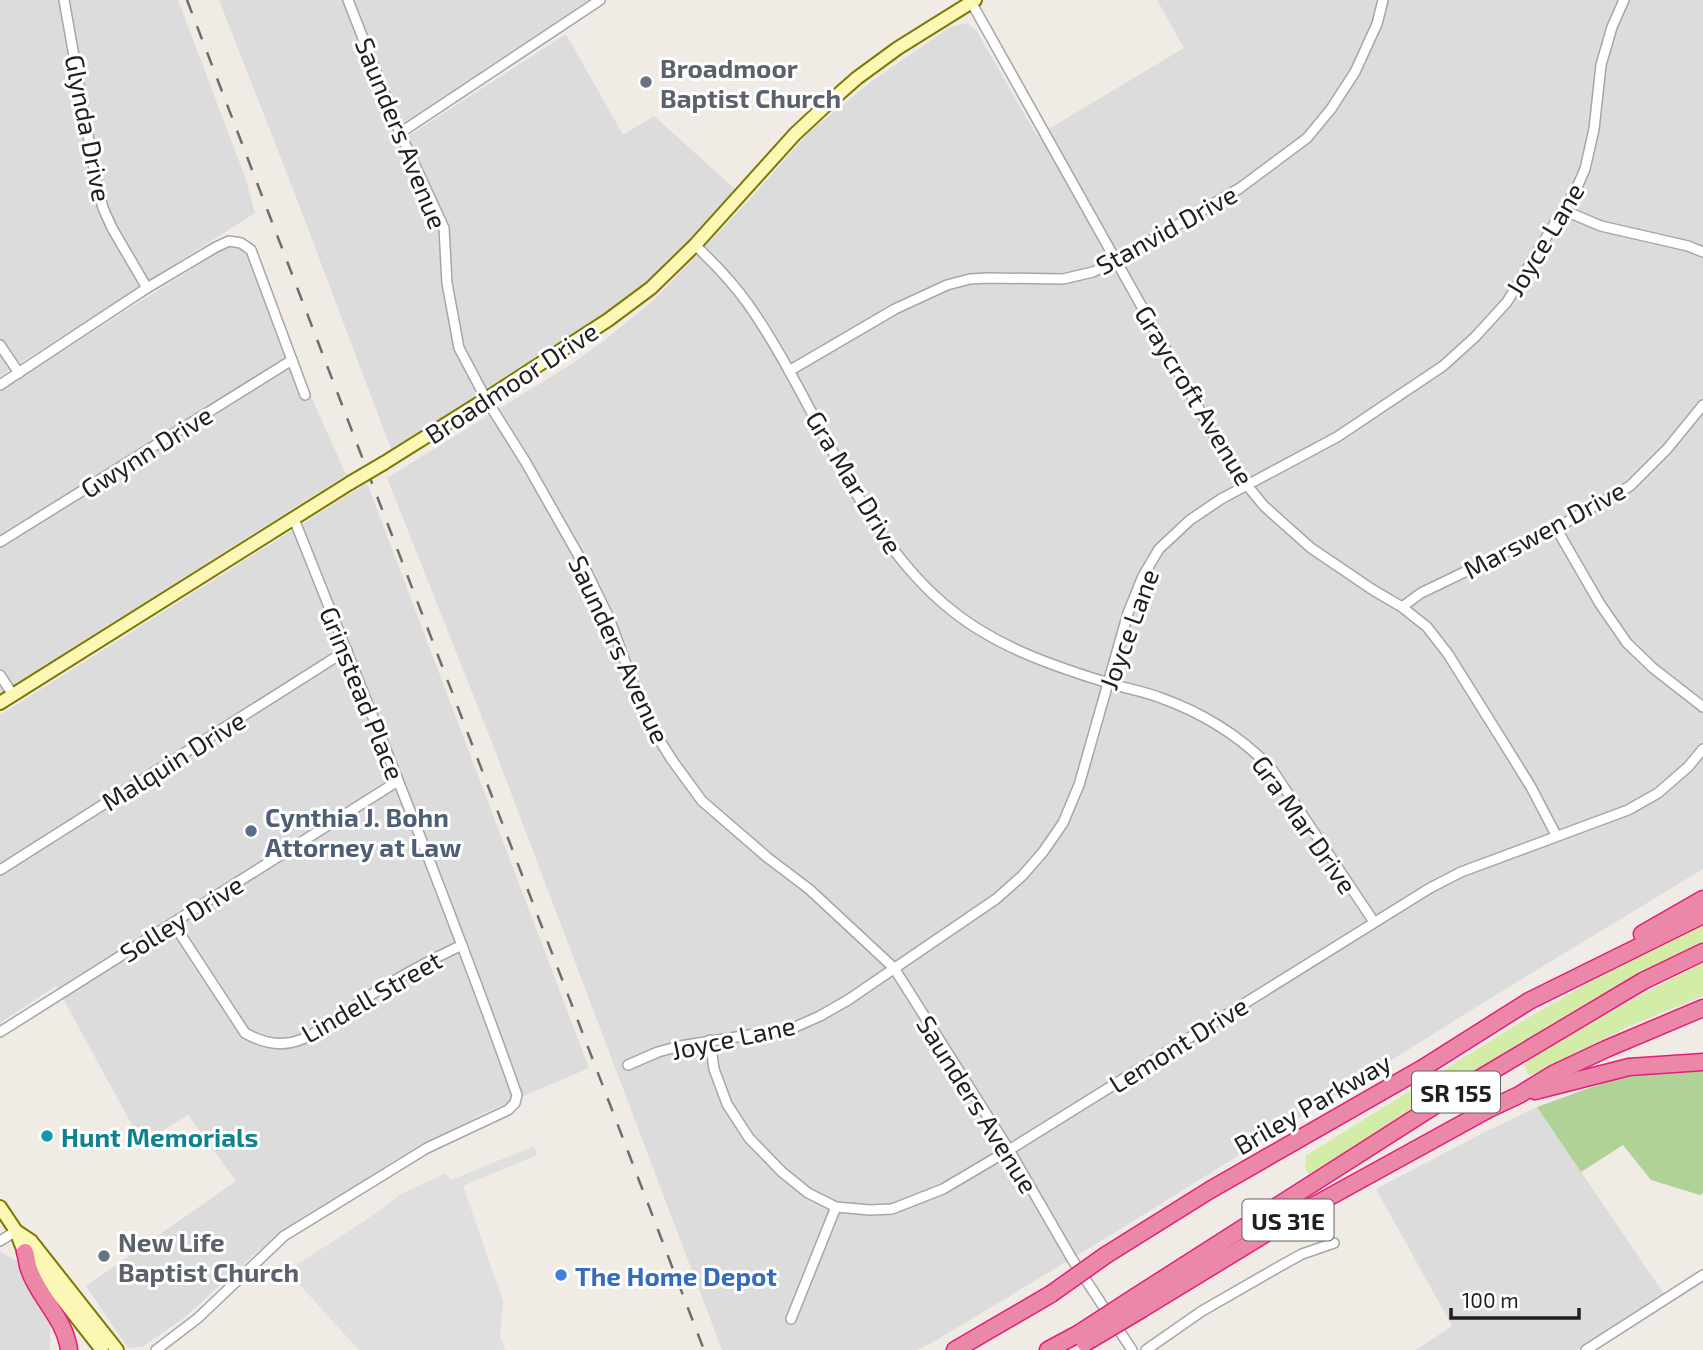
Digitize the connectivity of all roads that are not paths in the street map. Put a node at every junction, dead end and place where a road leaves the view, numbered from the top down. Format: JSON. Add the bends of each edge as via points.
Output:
{"nodes":[{"id":1,"x":64,"y":0,"type":"edge"},
{"id":2,"x":348,"y":0,"type":"edge"},
{"id":3,"x":600,"y":0,"type":"edge"},
{"id":4,"x":1383,"y":0,"type":"edge"},
{"id":5,"x":1625,"y":0,"type":"edge"},
{"id":6,"x":972,"y":1,"type":"edge"},
{"id":7,"x":400,"y":133,"type":"junction"},
{"id":8,"x":1563,"y":210,"type":"junction"},
{"id":9,"x":695,"y":245,"type":"junction"},
{"id":10,"x":1703,"y":252,"type":"edge"},
{"id":11,"x":1116,"y":261,"type":"junction"},
{"id":12,"x":147,"y":288,"type":"junction"},
{"id":13,"x":0,"y":345,"type":"edge"},
{"id":14,"x":292,"y":360,"type":"junction"},
{"id":15,"x":789,"y":371,"type":"junction"},
{"id":16,"x":19,"y":373,"type":"junction"},
{"id":17,"x":0,"y":385,"type":"edge"},
{"id":18,"x":305,"y":395,"type":"dead end"},
{"id":19,"x":486,"y":399,"type":"junction"},
{"id":20,"x":1703,"y":405,"type":"edge"},
{"id":21,"x":1246,"y":484,"type":"junction"},
{"id":22,"x":294,"y":519,"type":"junction"},
{"id":23,"x":1556,"y":528,"type":"junction"},
{"id":24,"x":0,"y":542,"type":"edge"},
{"id":25,"x":1402,"y":607,"type":"junction"},
{"id":26,"x":346,"y":650,"type":"junction"},
{"id":27,"x":0,"y":675,"type":"edge"},
{"id":28,"x":1107,"y":683,"type":"junction"},
{"id":29,"x":13,"y":695,"type":"junction"},
{"id":30,"x":0,"y":704,"type":"edge"},
{"id":31,"x":1703,"y":707,"type":"edge"},
{"id":32,"x":1703,"y":749,"type":"edge"},
{"id":33,"x":398,"y":781,"type":"junction"},
{"id":34,"x":1556,"y":835,"type":"junction"},
{"id":35,"x":0,"y":870,"type":"edge"},
{"id":36,"x":1703,"y":899,"type":"edge"},
{"id":37,"x":1703,"y":915,"type":"edge"},
{"id":38,"x":1374,"y":922,"type":"junction"},
{"id":39,"x":173,"y":923,"type":"junction"},
{"id":40,"x":461,"y":945,"type":"junction"},
{"id":41,"x":1703,"y":952,"type":"edge"},
{"id":42,"x":894,"y":968,"type":"junction"},
{"id":43,"x":1529,"y":1001,"type":"junction"},
{"id":44,"x":1703,"y":1009,"type":"edge"},
{"id":45,"x":0,"y":1032,"type":"edge"},
{"id":46,"x":710,"y":1040,"type":"junction"},
{"id":47,"x":1703,"y":1062,"type":"edge"},
{"id":48,"x":628,"y":1065,"type":"dead end"},
{"id":49,"x":1519,"y":1095,"type":"junction"},
{"id":50,"x":1009,"y":1150,"type":"junction"},
{"id":51,"x":0,"y":1207,"type":"edge"},
{"id":52,"x":836,"y":1207,"type":"junction"},
{"id":53,"x":16,"y":1231,"type":"junction"},
{"id":54,"x":0,"y":1241,"type":"edge"},
{"id":55,"x":1334,"y":1243,"type":"dead end"},
{"id":56,"x":26,"y":1252,"type":"junction"},
{"id":57,"x":1703,"y":1275,"type":"edge"},
{"id":58,"x":1139,"y":1303,"type":"junction"},
{"id":59,"x":791,"y":1319,"type":"dead end"},
{"id":60,"x":1078,"y":1342,"type":"edge"},
{"id":61,"x":69,"y":1350,"type":"edge"},
{"id":62,"x":102,"y":1350,"type":"edge"},
{"id":63,"x":117,"y":1350,"type":"edge"},
{"id":64,"x":156,"y":1350,"type":"edge"},
{"id":65,"x":955,"y":1350,"type":"edge"},
{"id":66,"x":1048,"y":1350,"type":"edge"},
{"id":67,"x":1132,"y":1350,"type":"edge"},
{"id":68,"x":1146,"y":1350,"type":"edge"},
{"id":69,"x":1586,"y":1350,"type":"edge"}],
"edges":[{"from":1,"to":12,"type":"street","name":"Glynda Drive","via":[[103,208]]},
{"from":2,"to":7,"type":"street","name":"Saunders Avenue"},
{"from":3,"to":7,"type":"street"},
{"from":4,"to":11,"type":"street","name":"Stanvid Drive","via":[[1355,72],[1307,138],[1240,188]]},
{"from":5,"to":8,"type":"street","name":"Joyce Lane","via":[[1601,65],[1584,169]]},
{"from":6,"to":9,"type":"main road","name":"Broadmoor Drive","via":[[898,48],[822,108]]},
{"from":6,"to":11,"type":"street","name":"Graycroft Avenue"},
{"from":7,"to":19,"type":"street","name":"Saunders Avenue","via":[[444,228],[447,283],[459,348]]},
{"from":8,"to":10,"type":"street","via":[[1601,226]]},
{"from":8,"to":21,"type":"street","name":"Joyce Lane","via":[[1507,302],[1443,366],[1337,437]]},
{"from":9,"to":15,"type":"street","name":"Gra Mar Drive","via":[[748,304]]},
{"from":9,"to":19,"type":"main road","name":"Broadmoor Drive","via":[[633,303]]},
{"from":11,"to":15,"type":"street","name":"Stanvid Drive","via":[[1063,279],[989,278],[947,285],[895,309]]},
{"from":11,"to":21,"type":"street","name":"Graycroft Avenue"},
{"from":12,"to":14,"type":"street","via":[[216,247],[229,241],[241,243],[251,250]]},
{"from":12,"to":16,"type":"street"},
{"from":13,"to":16,"type":"street"},
{"from":14,"to":18,"type":"street"},
{"from":14,"to":24,"type":"street","name":"Gwynn Drive"},
{"from":15,"to":28,"type":"street","name":"Gra Mar Drive","via":[[862,503],[920,581],[975,628],[1015,650]]},
{"from":16,"to":17,"type":"street"},
{"from":19,"to":22,"type":"main road","name":"Broadmoor Drive","bridge":true},
{"from":19,"to":42,"type":"street","name":"Saunders Avenue","via":[[580,558],[652,728],[672,760],[702,801]]},
{"from":20,"to":23,"type":"street","name":"Marswen Drive","via":[[1630,486]]},
{"from":21,"to":25,"type":"street","name":"Graycroft Avenue","via":[[1311,548]]},
{"from":21,"to":28,"type":"street","name":"Joyce Lane","via":[[1190,520],[1159,550],[1128,612]]},
{"from":22,"to":26,"type":"street","name":"Grinstead Place"},
{"from":22,"to":29,"type":"main road","name":"Broadmoor Drive"},
{"from":23,"to":25,"type":"street","name":"Marswen Drive","via":[[1421,593]]},
{"from":23,"to":31,"type":"street","via":[[1627,643]]},
{"from":25,"to":34,"type":"street","name":"Graycroft Avenue","via":[[1427,627],[1448,654]]},
{"from":26,"to":33,"type":"street","name":"Grinstead Place"},
{"from":26,"to":35,"type":"street","name":"Malquin Drive"},
{"from":27,"to":29,"type":"street"},
{"from":28,"to":38,"type":"street","name":"Gra Mar Drive","via":[[1203,716],[1252,748],[1271,768]]},
{"from":28,"to":42,"type":"street","name":"Joyce Lane","via":[[1079,785],[1063,823],[1043,852],[996,899]]},
{"from":29,"to":30,"type":"main road","name":"Broadmoor Drive"},
{"from":32,"to":34,"type":"street","name":"Lemont Drive","via":[[1658,793],[1628,810]]},
{"from":33,"to":39,"type":"street","name":"Solley Drive"},
{"from":33,"to":40,"type":"street","name":"Grinstead Place"},
{"from":34,"to":38,"type":"street","name":"Lemont Drive","via":[[1461,872]]},
{"from":36,"to":43,"type":"highway","number":"US 31E"},
{"from":37,"to":43,"type":"highway","name":"Briley Parkway"},
{"from":38,"to":50,"type":"street","name":"Lemont Drive"},
{"from":39,"to":40,"type":"street","name":"Lindell Street","via":[[245,1032],[274,1044],[312,1034],[396,979]]},
{"from":39,"to":45,"type":"street","name":"Solley Drive"},
{"from":40,"to":64,"type":"street","name":"Grinstead Place","via":[[517,1095],[515,1103],[427,1148],[285,1236],[198,1318]]},
{"from":41,"to":58,"type":"highway","number":"SR 155","via":[[1643,981],[1445,1099]]},
{"from":42,"to":46,"type":"street","name":"Joyce Lane","via":[[848,1000],[793,1028]]},
{"from":42,"to":50,"type":"street","name":"Saunders Avenue"},
{"from":43,"to":65,"type":"highway","name":"Briley Parkway","number":"US 31E","bridge":true,"via":[[1423,1068],[1210,1190],[1051,1294]]},
{"from":44,"to":49,"type":"highway","via":[[1606,1049]]},
{"from":46,"to":48,"type":"street","name":"Joyce Lane","via":[[658,1052]]},
{"from":46,"to":52,"type":"street","name":"Lemont Drive","via":[[714,1069],[727,1104],[749,1138],[808,1193]]},
{"from":47,"to":49,"type":"highway","number":"US 31E","via":[[1629,1067]]},
{"from":49,"to":58,"type":"highway","number":"US 31E"},
{"from":50,"to":52,"type":"street","name":"Lemont Drive","via":[[943,1189],[892,1209]]},
{"from":50,"to":67,"type":"street","name":"Saunders Avenue"},
{"from":51,"to":53,"type":"main road"},
{"from":52,"to":59,"type":"street"},
{"from":53,"to":54,"type":"street"},
{"from":53,"to":56,"type":"main road"},
{"from":53,"to":63,"type":"main road","via":[[31,1241]]},
{"from":55,"to":68,"type":"street","via":[[1275,1269]]},
{"from":56,"to":61,"type":"highway","via":[[29,1271],[59,1321]]},
{"from":56,"to":62,"type":"main road"},
{"from":57,"to":69,"type":"street"},
{"from":58,"to":60,"type":"highway","number":"US 31E","bridge":true},
{"from":60,"to":66,"type":"highway"}]}
